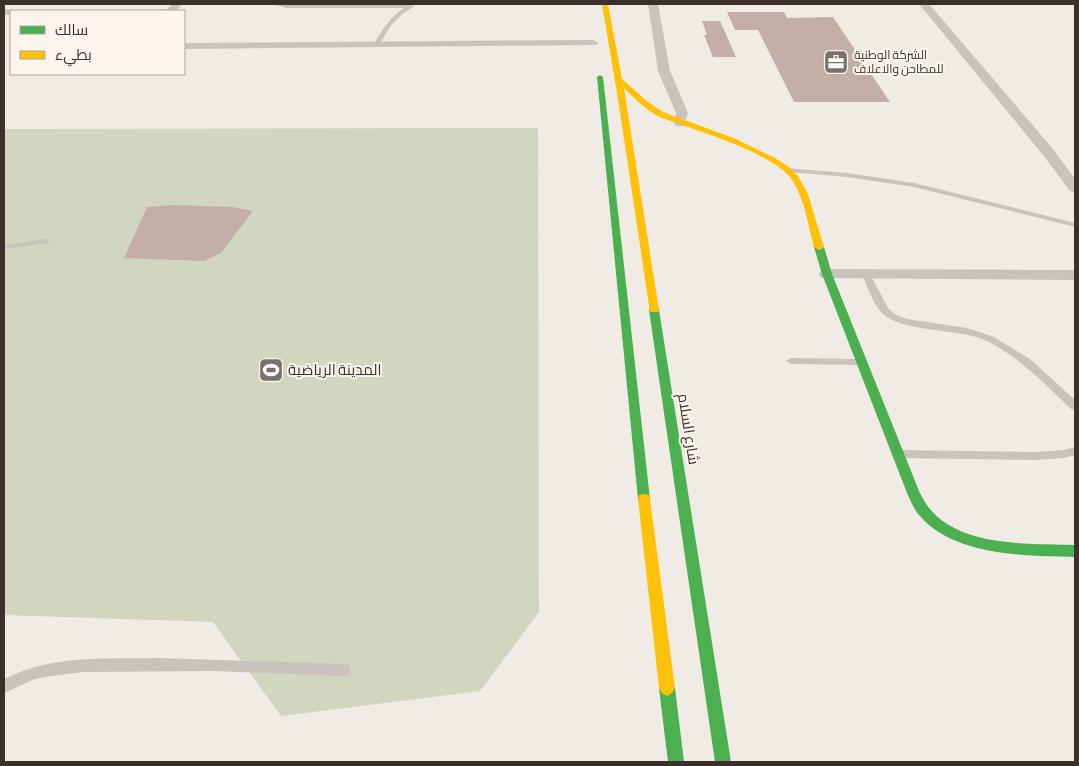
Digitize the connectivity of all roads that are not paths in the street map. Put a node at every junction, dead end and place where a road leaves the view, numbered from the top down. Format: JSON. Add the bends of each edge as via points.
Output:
{"nodes":[{"id":1,"x":276,"y":4,"type":"edge"},
{"id":2,"x":605,"y":4,"type":"edge"},
{"id":3,"x":653,"y":4,"type":"edge"},
{"id":4,"x":924,"y":4,"type":"edge"},
{"id":5,"x":413,"y":5,"type":"edge"},
{"id":6,"x":593,"y":42,"type":"dead end"},
{"id":7,"x":377,"y":44,"type":"junction"},
{"id":8,"x":185,"y":46,"type":"edge"},
{"id":9,"x":598,"y":70,"type":"dead end"},
{"id":10,"x":619,"y":80,"type":"junction"},
{"id":11,"x":680,"y":123,"type":"junction"},
{"id":12,"x":788,"y":170,"type":"junction"},
{"id":13,"x":1075,"y":188,"type":"edge"},
{"id":14,"x":1075,"y":225,"type":"edge"},
{"id":15,"x":46,"y":241,"type":"dead end"},
{"id":16,"x":4,"y":247,"type":"edge"},
{"id":17,"x":827,"y":274,"type":"junction"},
{"id":18,"x":866,"y":274,"type":"junction"},
{"id":19,"x":1075,"y":274,"type":"edge"},
{"id":20,"x":792,"y":361,"type":"dead end"},
{"id":21,"x":862,"y":362,"type":"junction"},
{"id":22,"x":1075,"y":406,"type":"edge"},
{"id":23,"x":1074,"y":452,"type":"edge"},
{"id":24,"x":898,"y":454,"type":"junction"},
{"id":25,"x":1075,"y":551,"type":"edge"},
{"id":26,"x":344,"y":670,"type":"dead end"},
{"id":27,"x":4,"y":686,"type":"edge"},
{"id":28,"x":676,"y":762,"type":"edge"},
{"id":29,"x":723,"y":762,"type":"edge"}],
"edges":[{"from":1,"to":5,"type":"lane"},
{"from":2,"to":10,"type":"main road","name":"شارع السلام"},
{"from":3,"to":11,"type":"street","via":[[664,71],[682,113]]},
{"from":4,"to":13,"type":"street","via":[[1032,131]]},
{"from":5,"to":7,"type":"lane","via":[[392,20]]},
{"from":6,"to":7,"type":"street"},
{"from":7,"to":8,"type":"street"},
{"from":9,"to":28,"type":"main road","via":[[604,100],[651,562]]},
{"from":10,"to":11,"type":"main road","via":[[645,104]]},
{"from":10,"to":29,"type":"main road","name":"شارع السلام"},
{"from":11,"to":12,"type":"main road","via":[[753,149]]},
{"from":12,"to":14,"type":"lane","via":[[914,185]]},
{"from":12,"to":17,"type":"main road","via":[[802,192]]},
{"from":15,"to":16,"type":"lane"},
{"from":17,"to":18,"type":"street"},
{"from":17,"to":21,"type":"main road"},
{"from":18,"to":19,"type":"street"},
{"from":18,"to":22,"type":"lane","via":[[884,310],[893,318],[967,331],[991,339],[1027,361]]},
{"from":20,"to":21,"type":"lane"},
{"from":21,"to":24,"type":"main road"},
{"from":23,"to":24,"type":"lane","via":[[1038,456]]},
{"from":24,"to":25,"type":"main road","via":[[920,506],[931,520],[952,534],[977,542]]},
{"from":26,"to":27,"type":"lane","via":[[196,664],[61,667],[35,672]]}]}
